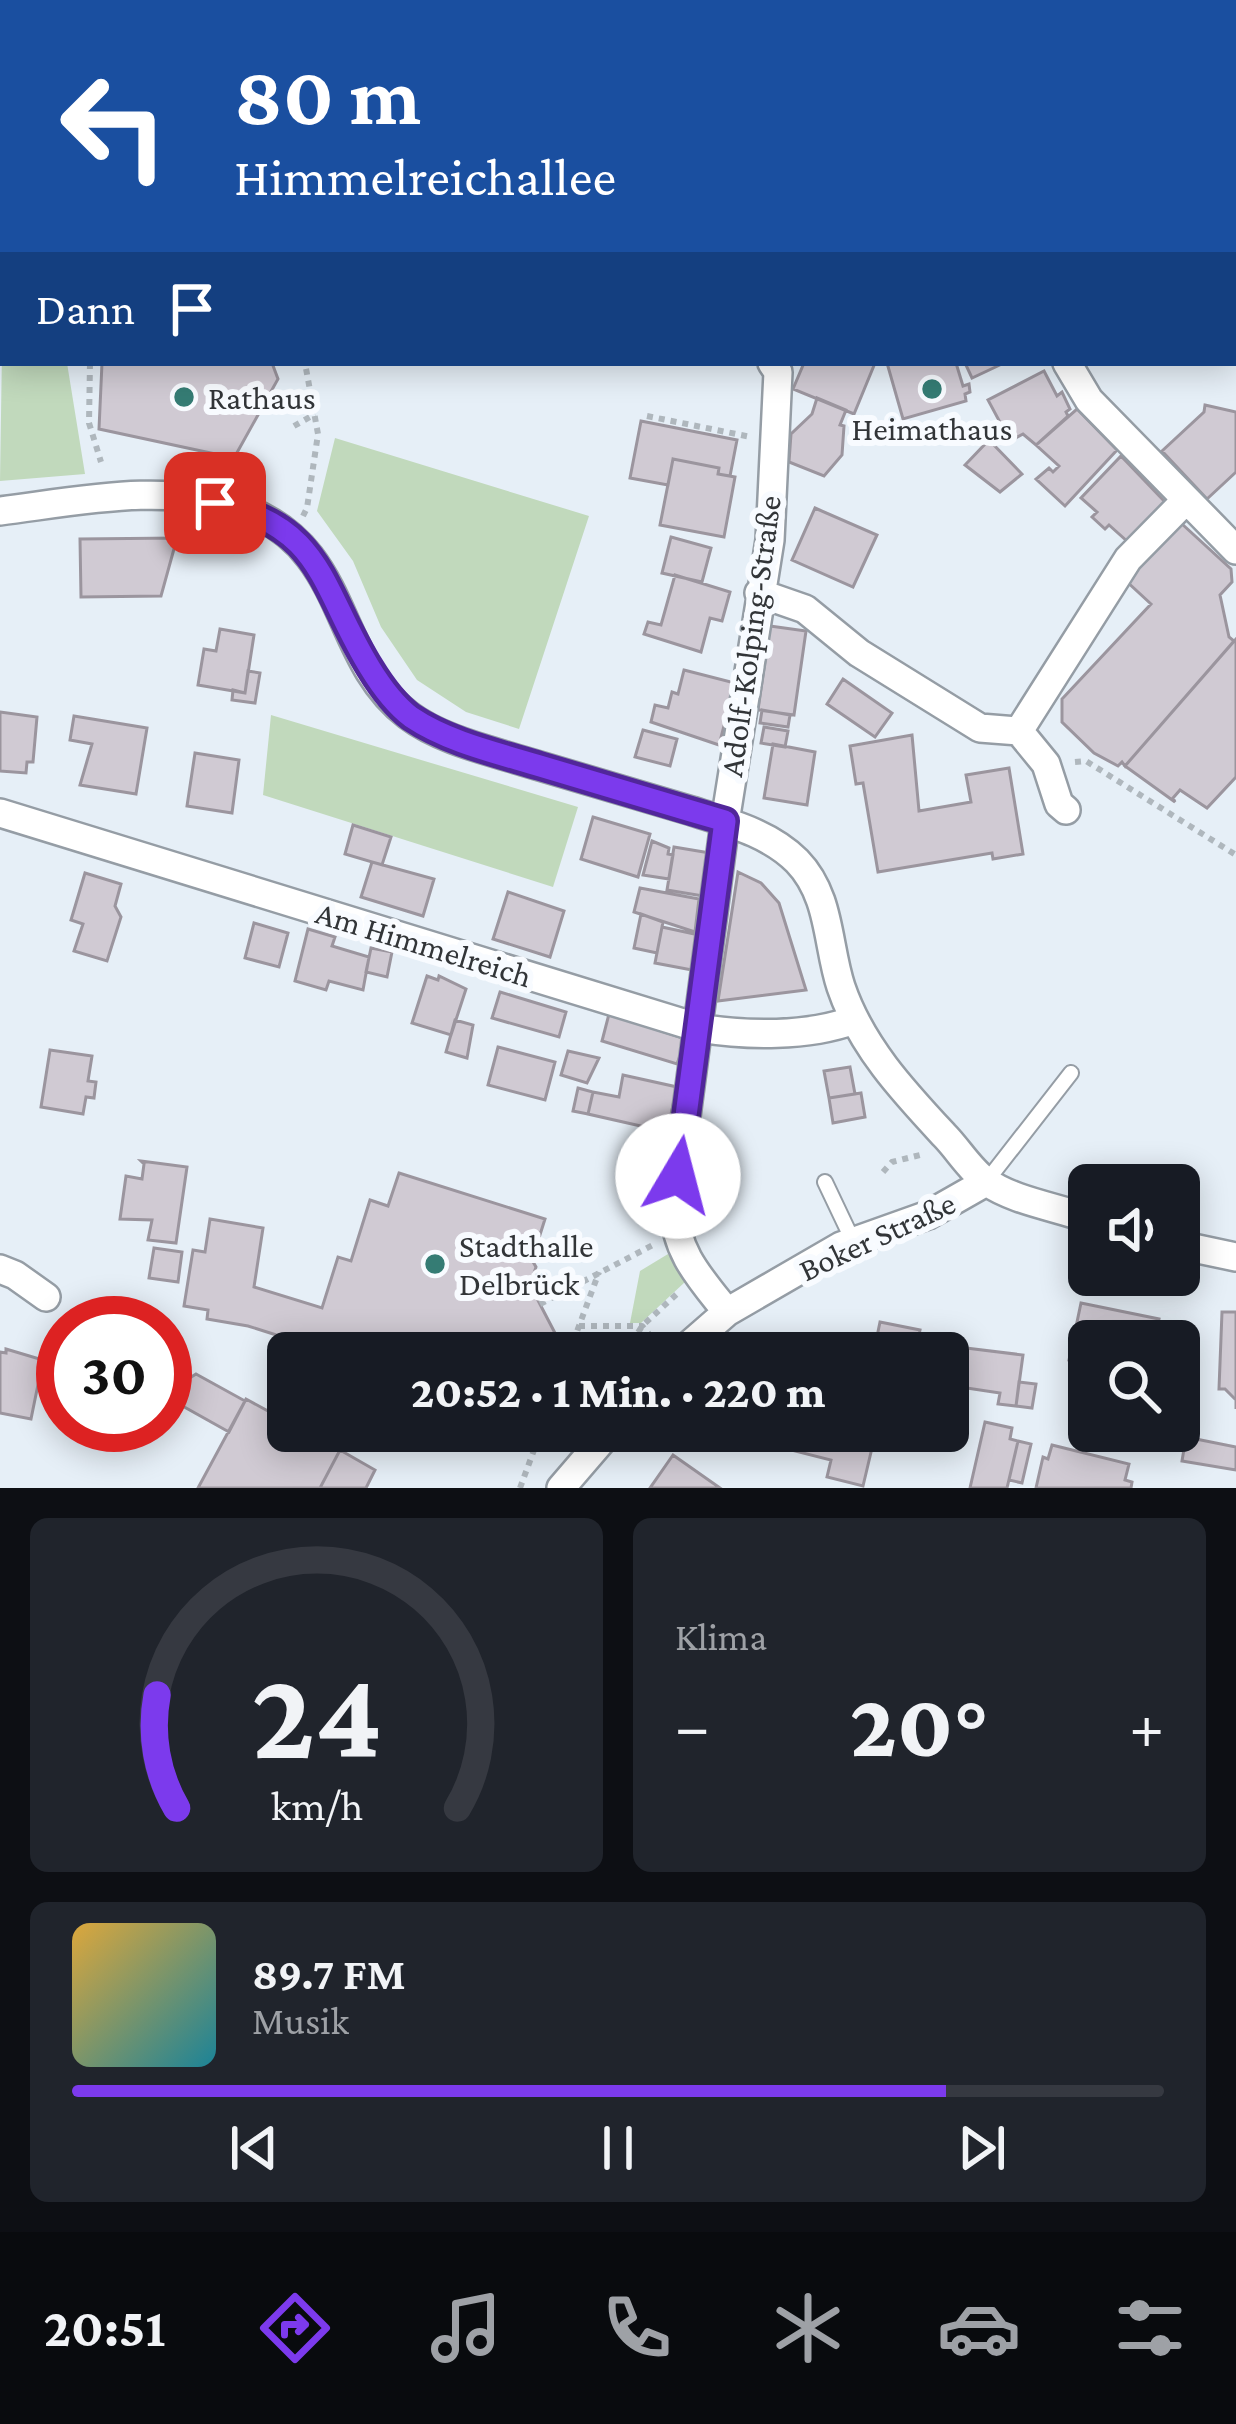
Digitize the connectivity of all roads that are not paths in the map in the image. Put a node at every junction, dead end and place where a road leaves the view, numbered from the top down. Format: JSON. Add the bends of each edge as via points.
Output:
{"nodes":[{"id":1,"x":1068,"y":366,"type":"edge"},
{"id":2,"x":775,"y":368,"type":"edge"},
{"id":3,"x":1186,"y":500,"type":"junction"},
{"id":4,"x":0,"y":512,"type":"edge"},
{"id":5,"x":1236,"y":550,"type":"edge"},
{"id":6,"x":759,"y":593,"type":"junction"},
{"id":7,"x":1019,"y":731,"type":"junction"},
{"id":8,"x":1066,"y":810,"type":"dead end"},
{"id":9,"x":0,"y":813,"type":"edge"},
{"id":10,"x":725,"y":821,"type":"junction"},
{"id":11,"x":854,"y":1020,"type":"junction"},
{"id":12,"x":699,"y":1028,"type":"junction"},
{"id":13,"x":1071,"y":1073,"type":"dead end"},
{"id":14,"x":825,"y":1181,"type":"dead end"},
{"id":15,"x":986,"y":1182,"type":"junction"},
{"id":16,"x":1068,"y":1211,"type":"edge"},
{"id":17,"x":854,"y":1240,"type":"junction"},
{"id":18,"x":1200,"y":1249,"type":"edge"},
{"id":19,"x":1236,"y":1257,"type":"edge"},
{"id":20,"x":0,"y":1270,"type":"edge"},
{"id":21,"x":45,"y":1296,"type":"edge"},
{"id":22,"x":727,"y":1312,"type":"junction"},
{"id":23,"x":695,"y":1332,"type":"edge"},
{"id":24,"x":592,"y":1452,"type":"edge"},
{"id":25,"x":561,"y":1488,"type":"edge"}],
"edges":[{"from":1,"to":3,"type":"street","via":[[1089,400]]},
{"from":2,"to":6,"type":"street","name":"Adolf-Kolping-Straße","via":[[770,540]]},
{"from":3,"to":5,"type":"street"},
{"from":3,"to":7,"type":"street","via":[[1128,559]]},
{"from":4,"to":10,"type":"street","via":[[126,495],[190,498],[254,514],[311,555],[365,660],[408,715],[507,756]]},
{"from":6,"to":7,"type":"street","via":[[806,609],[859,653],[980,728]]},
{"from":6,"to":10,"type":"street","name":"Adolf-Kolping-Straße"},
{"from":7,"to":8,"type":"street","via":[[1046,764]]},
{"from":9,"to":12,"type":"street","name":"Am Himmelreich"},
{"from":10,"to":11,"type":"street","via":[[772,840],[800,864],[824,903]]},
{"from":10,"to":12,"type":"street","name":"Adolf-Kolping-Straße"},
{"from":11,"to":12,"type":"street","name":"Am Himmelreich","via":[[740,1035]]},
{"from":11,"to":15,"type":"street","via":[[904,1095]]},
{"from":12,"to":22,"type":"street","name":"Adolf-Kolping-Straße","via":[[674,1235]]},
{"from":13,"to":15,"type":"lane"},
{"from":14,"to":17,"type":"lane"},
{"from":15,"to":16,"type":"street","name":"Boker Straße"},
{"from":15,"to":17,"type":"street","name":"Boker Straße","via":[[940,1209]]},
{"from":17,"to":22,"type":"street","name":"Boker Straße"},
{"from":18,"to":19,"type":"street"},
{"from":20,"to":21,"type":"street"},
{"from":22,"to":23,"type":"street","name":"Boker Straße"},
{"from":24,"to":25,"type":"street"}]}
